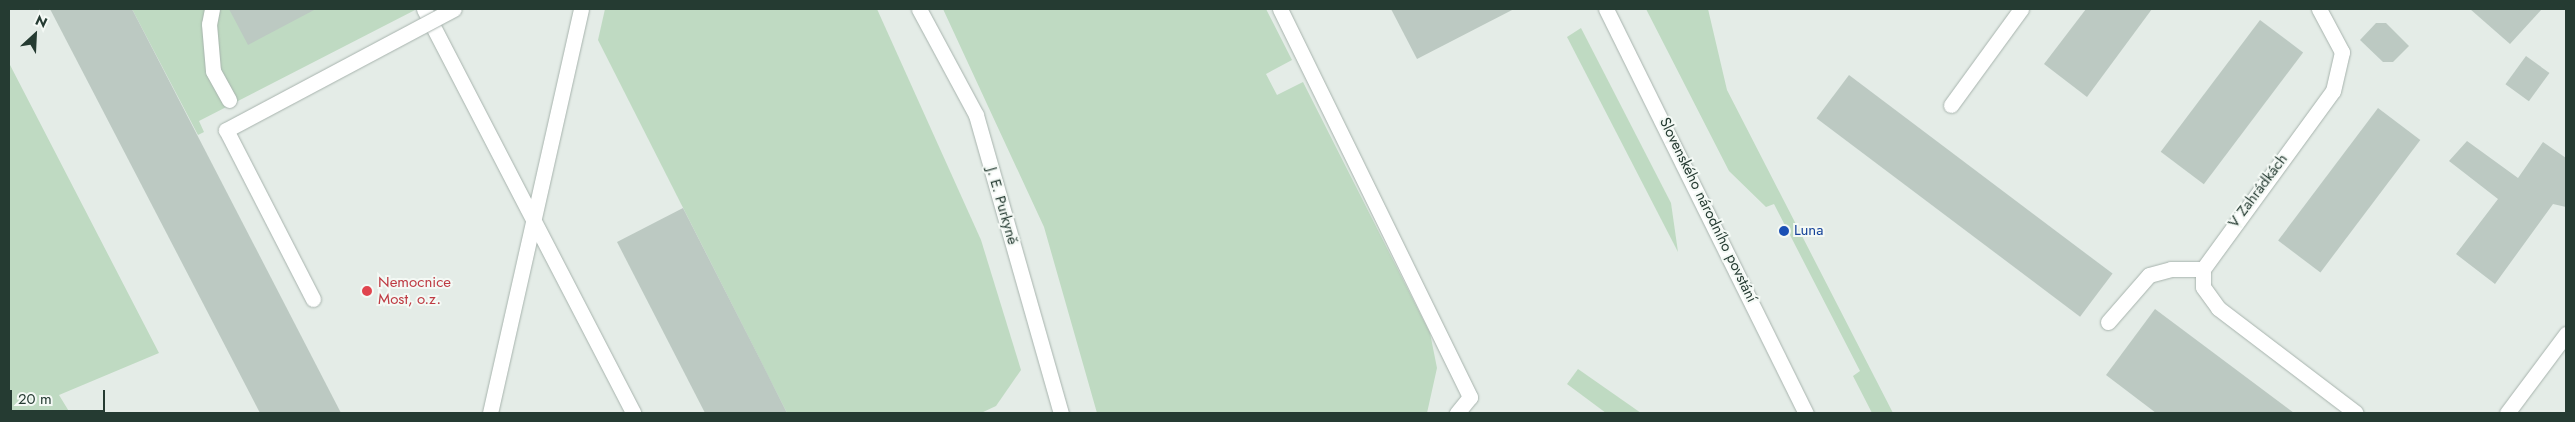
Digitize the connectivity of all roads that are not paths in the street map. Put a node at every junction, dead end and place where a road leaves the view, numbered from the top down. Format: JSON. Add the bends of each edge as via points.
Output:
{"nodes":[{"id":1,"x":212,"y":9,"type":"edge"},
{"id":2,"x":424,"y":9,"type":"edge"},
{"id":3,"x":454,"y":9,"type":"edge"},
{"id":4,"x":581,"y":9,"type":"edge"},
{"id":5,"x":920,"y":9,"type":"edge"},
{"id":6,"x":1280,"y":9,"type":"edge"},
{"id":7,"x":1606,"y":9,"type":"edge"},
{"id":8,"x":2021,"y":9,"type":"edge"},
{"id":9,"x":2319,"y":9,"type":"edge"},
{"id":10,"x":229,"y":100,"type":"dead end"},
{"id":11,"x":1952,"y":104,"type":"dead end"},
{"id":12,"x":532,"y":223,"type":"junction"},
{"id":13,"x":2203,"y":270,"type":"junction"},
{"id":14,"x":313,"y":299,"type":"dead end"},
{"id":15,"x":2108,"y":322,"type":"dead end"},
{"id":16,"x":2566,"y":334,"type":"edge"},
{"id":17,"x":490,"y":413,"type":"edge"},
{"id":18,"x":633,"y":413,"type":"edge"},
{"id":19,"x":1061,"y":413,"type":"edge"},
{"id":20,"x":1458,"y":413,"type":"edge"},
{"id":21,"x":1806,"y":413,"type":"edge"},
{"id":22,"x":2356,"y":413,"type":"edge"},
{"id":23,"x":2507,"y":413,"type":"edge"}],
"edges":[{"from":1,"to":10,"type":"street","via":[[209,24],[213,71]]},
{"from":2,"to":12,"type":"street"},
{"from":3,"to":14,"type":"street","bridge":true,"via":[[226,130]]},
{"from":4,"to":12,"type":"street"},
{"from":5,"to":19,"type":"street","name":"J. E. Purkyně","via":[[976,115]]},
{"from":6,"to":20,"type":"street","via":[[1470,397]]},
{"from":7,"to":21,"type":"street","name":"Slovenského národního povstání"},
{"from":8,"to":11,"type":"street"},
{"from":9,"to":13,"type":"street","name":"V Zahrádkách","via":[[2342,52],[2333,91]]},
{"from":12,"to":17,"type":"street"},
{"from":12,"to":18,"type":"street"},
{"from":13,"to":15,"type":"street","via":[[2171,269],[2149,275]]},
{"from":13,"to":22,"type":"street","via":[[2203,287],[2218,308]]},
{"from":16,"to":23,"type":"street"}]}
